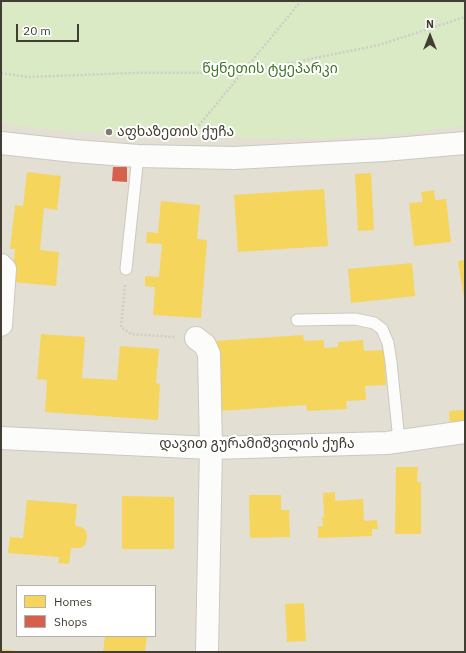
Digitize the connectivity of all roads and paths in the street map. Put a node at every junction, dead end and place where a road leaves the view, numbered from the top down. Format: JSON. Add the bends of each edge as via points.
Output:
{"nodes":[{"id":1,"x":300,"y":1,"type":"edge"},
{"id":2,"x":465,"y":17,"type":"edge"},
{"id":3,"x":1,"y":73,"type":"edge"},
{"id":4,"x":240,"y":73,"type":"junction"},
{"id":5,"x":190,"y":137,"type":"dead end"},
{"id":6,"x":1,"y":143,"type":"edge"},
{"id":7,"x":465,"y":143,"type":"edge"},
{"id":8,"x":138,"y":156,"type":"junction"},
{"id":9,"x":1,"y":265,"type":"edge"},
{"id":10,"x":126,"y":269,"type":"dead end"},
{"id":11,"x":125,"y":284,"type":"dead end"},
{"id":12,"x":297,"y":320,"type":"dead end"},
{"id":13,"x":1,"y":325,"type":"edge"},
{"id":14,"x":196,"y":338,"type":"joint"},
{"id":15,"x":465,"y":432,"type":"edge"},
{"id":16,"x":1,"y":438,"type":"edge"},
{"id":17,"x":399,"y":441,"type":"junction"},
{"id":18,"x":210,"y":448,"type":"junction"},
{"id":19,"x":207,"y":652,"type":"edge"}],
"edges":[{"from":1,"to":4,"type":"path"},
{"from":2,"to":4,"type":"path","via":[[379,45]]},
{"from":3,"to":4,"type":"path","via":[[28,77],[133,73]]},
{"from":4,"to":5,"type":"path"},
{"from":6,"to":8,"type":"street","via":[[74,152]]},
{"from":7,"to":8,"type":"street","via":[[234,158]]},
{"from":8,"to":10,"type":"lane"},
{"from":9,"to":13,"type":"street","via":[[5,269]]},
{"from":11,"to":14,"type":"path","via":[[121,327],[131,334]]},
{"from":12,"to":17,"type":"lane","via":[[356,319],[374,323],[382,329],[388,343],[391,362]]},
{"from":14,"to":18,"type":"street","via":[[205,345],[209,354]]},
{"from":15,"to":17,"type":"street","name":"დავით გურამიშვილის ქუჩა"},
{"from":16,"to":18,"type":"street","name":"დავით გურამიშვილის ქუჩა"},
{"from":17,"to":18,"type":"street","name":"დავით გურამიშვილის ქუჩა"},
{"from":18,"to":19,"type":"street"}]}
